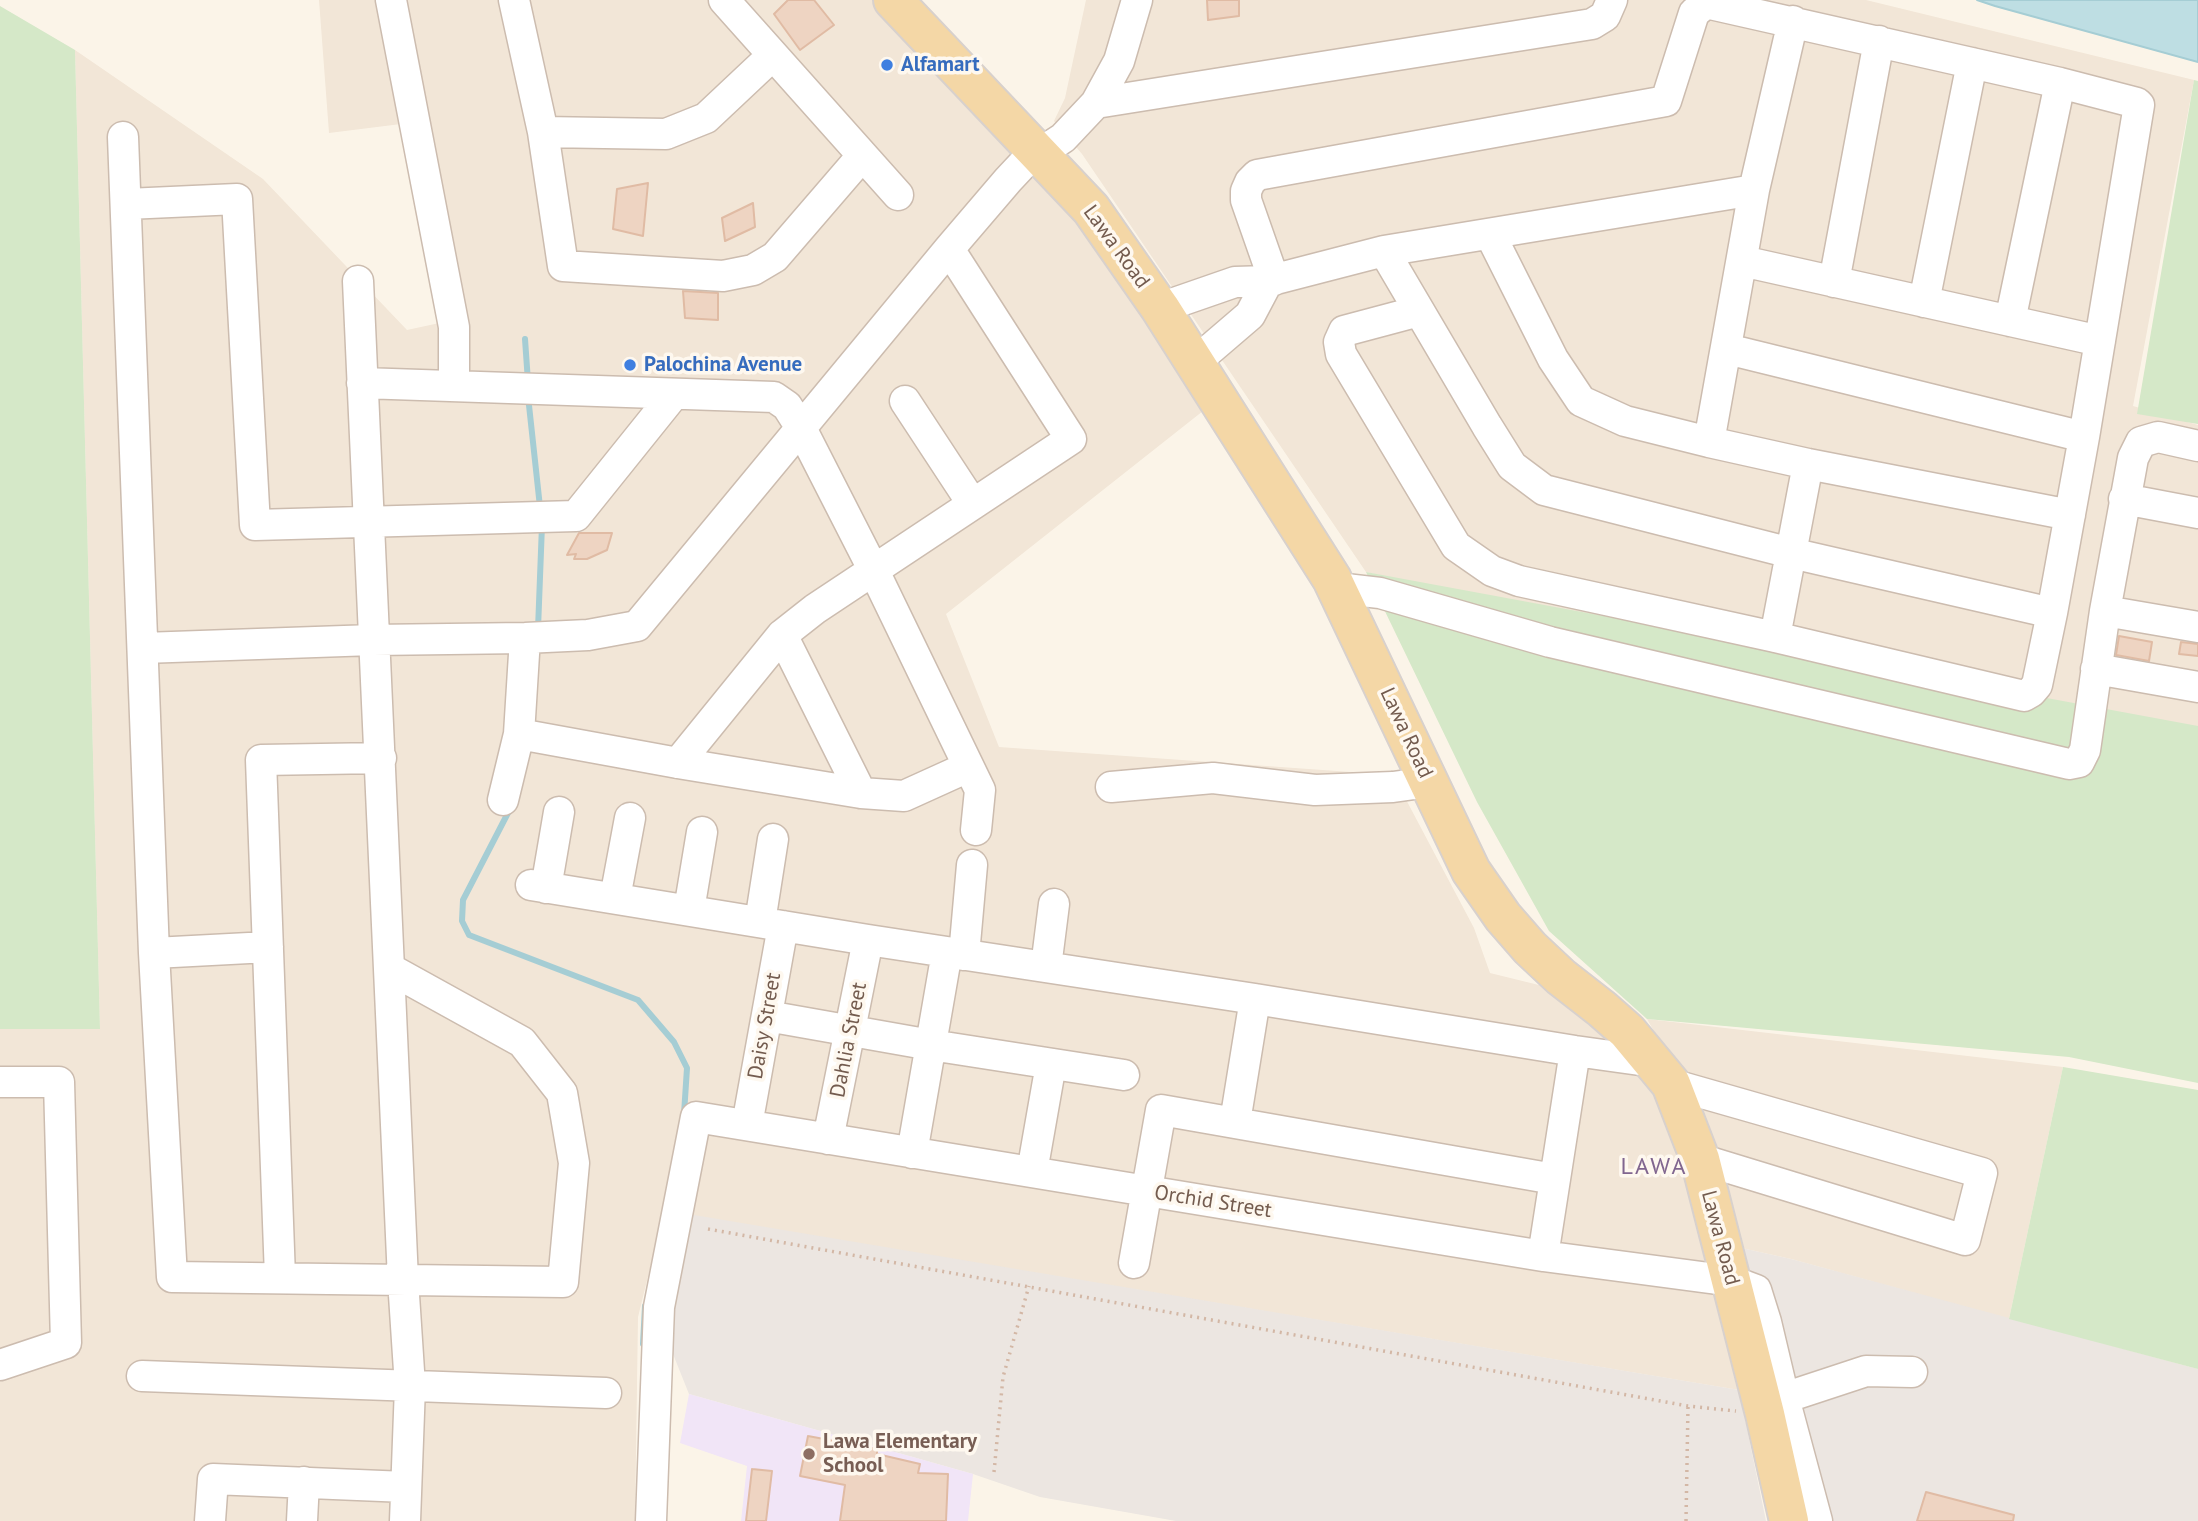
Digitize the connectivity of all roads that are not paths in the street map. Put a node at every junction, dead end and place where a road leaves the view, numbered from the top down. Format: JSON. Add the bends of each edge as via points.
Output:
{"nodes":[{"id":1,"x":391,"y":0,"type":"edge"},
{"id":2,"x":514,"y":0,"type":"edge"},
{"id":3,"x":724,"y":0,"type":"edge"},
{"id":4,"x":893,"y":0,"type":"edge"},
{"id":5,"x":1137,"y":0,"type":"edge"},
{"id":6,"x":1612,"y":0,"type":"edge"},
{"id":7,"x":1793,"y":21,"type":"junction"},
{"id":8,"x":1879,"y":41,"type":"junction"},
{"id":9,"x":773,"y":55,"type":"junction"},
{"id":10,"x":1972,"y":63,"type":"junction"},
{"id":11,"x":2060,"y":83,"type":"junction"},
{"id":12,"x":1096,"y":103,"type":"junction"},
{"id":13,"x":543,"y":132,"type":"junction"},
{"id":14,"x":123,"y":137,"type":"dead end"},
{"id":15,"x":1038,"y":153,"type":"junction"},
{"id":16,"x":862,"y":156,"type":"junction"},
{"id":17,"x":1754,"y":190,"type":"junction"},
{"id":18,"x":898,"y":195,"type":"dead end"},
{"id":19,"x":127,"y":204,"type":"junction"},
{"id":20,"x":1490,"y":234,"type":"junction"},
{"id":21,"x":949,"y":249,"type":"junction"},
{"id":22,"x":1384,"y":251,"type":"junction"},
{"id":23,"x":1742,"y":261,"type":"junction"},
{"id":24,"x":1271,"y":280,"type":"junction"},
{"id":25,"x":358,"y":281,"type":"dead end"},
{"id":26,"x":1834,"y":282,"type":"junction"},
{"id":27,"x":1924,"y":302,"type":"junction"},
{"id":28,"x":1160,"y":308,"type":"junction"},
{"id":29,"x":1419,"y":311,"type":"junction"},
{"id":30,"x":2010,"y":321,"type":"junction"},
{"id":31,"x":2100,"y":341,"type":"junction"},
{"id":32,"x":1727,"y":349,"type":"junction"},
{"id":33,"x":1194,"y":363,"type":"junction"},
{"id":34,"x":362,"y":383,"type":"junction"},
{"id":35,"x":454,"y":385,"type":"junction"},
{"id":36,"x":674,"y":394,"type":"junction"},
{"id":37,"x":905,"y":401,"type":"dead end"},
{"id":38,"x":801,"y":428,"type":"junction"},
{"id":39,"x":2084,"y":438,"type":"junction"},
{"id":40,"x":1709,"y":442,"type":"junction"},
{"id":41,"x":2198,"y":446,"type":"edge"},
{"id":42,"x":1808,"y":464,"type":"junction"},
{"id":43,"x":2124,"y":499,"type":"junction"},
{"id":44,"x":972,"y":503,"type":"junction"},
{"id":45,"x":2198,"y":513,"type":"edge"},
{"id":46,"x":2070,"y":515,"type":"junction"},
{"id":47,"x":368,"y":522,"type":"junction"},
{"id":48,"x":1791,"y":553,"type":"junction"},
{"id":49,"x":874,"y":571,"type":"junction"},
{"id":50,"x":1338,"y":589,"type":"junction"},
{"id":51,"x":2105,"y":611,"type":"junction"},
{"id":52,"x":2052,"y":613,"type":"junction"},
{"id":53,"x":2198,"y":627,"type":"edge"},
{"id":54,"x":782,"y":635,"type":"junction"},
{"id":55,"x":1775,"y":637,"type":"junction"},
{"id":56,"x":525,"y":638,"type":"junction"},
{"id":57,"x":373,"y":640,"type":"junction"},
{"id":58,"x":143,"y":648,"type":"junction"},
{"id":59,"x":2096,"y":669,"type":"junction"},
{"id":60,"x":2198,"y":687,"type":"edge"},
{"id":61,"x":519,"y":734,"type":"junction"},
{"id":62,"x":381,"y":758,"type":"junction"},
{"id":63,"x":678,"y":763,"type":"junction"},
{"id":64,"x":968,"y":767,"type":"junction"},
{"id":65,"x":1429,"y":782,"type":"junction"},
{"id":66,"x":1111,"y":787,"type":"dead end"},
{"id":67,"x":861,"y":793,"type":"junction"},
{"id":68,"x":503,"y":800,"type":"dead end"},
{"id":69,"x":559,"y":812,"type":"dead end"},
{"id":70,"x":630,"y":818,"type":"dead end"},
{"id":71,"x":976,"y":830,"type":"dead end"},
{"id":72,"x":702,"y":832,"type":"dead end"},
{"id":73,"x":773,"y":839,"type":"dead end"},
{"id":74,"x":972,"y":865,"type":"dead end"},
{"id":75,"x":615,"y":898,"type":"junction"},
{"id":76,"x":1054,"y":904,"type":"dead end"},
{"id":77,"x":689,"y":910,"type":"junction"},
{"id":78,"x":772,"y":924,"type":"junction"},
{"id":79,"x":868,"y":940,"type":"junction"},
{"id":80,"x":268,"y":947,"type":"junction"},
{"id":81,"x":154,"y":953,"type":"junction"},
{"id":82,"x":955,"y":954,"type":"junction"},
{"id":83,"x":1046,"y":967,"type":"junction"},
{"id":84,"x":390,"y":969,"type":"junction"},
{"id":85,"x":1255,"y":999,"type":"junction"},
{"id":86,"x":767,"y":1016,"type":"junction"},
{"id":87,"x":851,"y":1030,"type":"junction"},
{"id":88,"x":931,"y":1045,"type":"junction"},
{"id":89,"x":1575,"y":1051,"type":"junction"},
{"id":90,"x":1051,"y":1064,"type":"junction"},
{"id":91,"x":1663,"y":1073,"type":"junction"},
{"id":92,"x":1124,"y":1075,"type":"dead end"},
{"id":93,"x":0,"y":1082,"type":"edge"},
{"id":94,"x":1235,"y":1122,"type":"junction"},
{"id":95,"x":747,"y":1125,"type":"junction"},
{"id":96,"x":828,"y":1139,"type":"junction"},
{"id":97,"x":912,"y":1153,"type":"junction"},
{"id":98,"x":1700,"y":1159,"type":"junction"},
{"id":99,"x":1032,"y":1172,"type":"junction"},
{"id":100,"x":1554,"y":1179,"type":"junction"},
{"id":101,"x":1146,"y":1192,"type":"junction"},
{"id":102,"x":1543,"y":1256,"type":"junction"},
{"id":103,"x":1134,"y":1263,"type":"dead end"},
{"id":104,"x":280,"y":1277,"type":"junction"},
{"id":105,"x":403,"y":1280,"type":"junction"},
{"id":106,"x":1732,"y":1281,"type":"junction"},
{"id":107,"x":0,"y":1364,"type":"edge"},
{"id":108,"x":1912,"y":1372,"type":"dead end"},
{"id":109,"x":142,"y":1376,"type":"dead end"},
{"id":110,"x":410,"y":1387,"type":"junction"},
{"id":111,"x":606,"y":1393,"type":"dead end"},
{"id":112,"x":1774,"y":1406,"type":"junction"},
{"id":113,"x":303,"y":1482,"type":"junction"},
{"id":114,"x":406,"y":1487,"type":"junction"},
{"id":115,"x":210,"y":1521,"type":"edge"},
{"id":116,"x":302,"y":1521,"type":"edge"},
{"id":117,"x":405,"y":1521,"type":"edge"},
{"id":118,"x":651,"y":1521,"type":"edge"},
{"id":119,"x":1789,"y":1521,"type":"edge"},
{"id":120,"x":1817,"y":1521,"type":"edge"}],
"edges":[{"from":1,"to":35,"type":"street","via":[[454,327]]},
{"from":2,"to":13,"type":"street"},
{"from":3,"to":9,"type":"street"},
{"from":4,"to":15,"type":"main road","name":"Lawa Road"},
{"from":5,"to":12,"type":"street","via":[[1119,61]]},
{"from":6,"to":12,"type":"street","via":[[1605,16],[1592,24]]},
{"from":7,"to":8,"type":"street"},
{"from":7,"to":17,"type":"street"},
{"from":7,"to":24,"type":"street","via":[[1706,3],[1694,13],[1666,101],[1257,175],[1246,191],[1246,200]]},
{"from":8,"to":10,"type":"street"},
{"from":8,"to":26,"type":"street"},
{"from":9,"to":13,"type":"street","via":[[706,118],[666,134]]},
{"from":9,"to":16,"type":"street"},
{"from":10,"to":11,"type":"street"},
{"from":10,"to":27,"type":"street"},
{"from":11,"to":30,"type":"street"},
{"from":11,"to":31,"type":"street","via":[[2139,105]]},
{"from":12,"to":15,"type":"street","via":[[1063,138]]},
{"from":13,"to":16,"type":"street","via":[[563,266],[723,276],[753,271],[775,257]]},
{"from":14,"to":19,"type":"street"},
{"from":15,"to":21,"type":"street","via":[[1023,164]]},
{"from":15,"to":28,"type":"main road","name":"Lawa Road","via":[[1091,209]]},
{"from":16,"to":18,"type":"street"},
{"from":17,"to":20,"type":"street"},
{"from":17,"to":23,"type":"street"},
{"from":19,"to":47,"type":"street","via":[[237,199],[254,525]]},
{"from":19,"to":58,"type":"street"},
{"from":20,"to":22,"type":"street"},
{"from":20,"to":40,"type":"street","via":[[1553,359],[1581,401],[1625,421]]},
{"from":21,"to":38,"type":"street"},
{"from":21,"to":44,"type":"street","via":[[1070,439]]},
{"from":22,"to":24,"type":"street"},
{"from":22,"to":29,"type":"street"},
{"from":23,"to":26,"type":"street"},
{"from":23,"to":32,"type":"street"},
{"from":24,"to":28,"type":"street","via":[[1235,282]]},
{"from":24,"to":33,"type":"street","via":[[1250,315]]},
{"from":25,"to":34,"type":"street"},
{"from":26,"to":27,"type":"street"},
{"from":27,"to":30,"type":"street"},
{"from":28,"to":33,"type":"main road","name":"Lawa Road"},
{"from":29,"to":48,"type":"street","via":[[1512,466],[1544,490]]},
{"from":29,"to":55,"type":"street","via":[[1344,331],[1339,342],[1341,354],[1456,546],[1492,571],[1519,581]]},
{"from":30,"to":31,"type":"street"},
{"from":31,"to":39,"type":"street"},
{"from":32,"to":39,"type":"street"},
{"from":32,"to":40,"type":"street"},
{"from":33,"to":50,"type":"main road","name":"Lawa Road"},
{"from":34,"to":35,"type":"street"},
{"from":34,"to":47,"type":"street"},
{"from":35,"to":36,"type":"street"},
{"from":36,"to":38,"type":"street","via":[[774,397],[787,406]]},
{"from":36,"to":47,"type":"street","via":[[576,516]]},
{"from":37,"to":44,"type":"street"},
{"from":38,"to":49,"type":"street"},
{"from":38,"to":56,"type":"street","via":[[637,626],[588,635]]},
{"from":39,"to":46,"type":"street"},
{"from":40,"to":42,"type":"street"},
{"from":41,"to":43,"type":"street","via":[[2158,437],[2141,442]]},
{"from":42,"to":46,"type":"street"},
{"from":42,"to":48,"type":"street"},
{"from":43,"to":45,"type":"street"},
{"from":43,"to":51,"type":"street"},
{"from":44,"to":49,"type":"street"},
{"from":46,"to":52,"type":"street"},
{"from":47,"to":57,"type":"street"},
{"from":48,"to":52,"type":"street"},
{"from":48,"to":55,"type":"street"},
{"from":49,"to":54,"type":"street"},
{"from":49,"to":64,"type":"street"},
{"from":50,"to":59,"type":"street","via":[[1380,593],[1550,642],[2069,764],[2079,762],[2085,750]]},
{"from":50,"to":65,"type":"main road","name":"Lawa Road"},
{"from":51,"to":53,"type":"street"},
{"from":51,"to":59,"type":"street"},
{"from":52,"to":55,"type":"street","via":[[2037,685],[2024,696]]},
{"from":54,"to":63,"type":"street"},
{"from":54,"to":67,"type":"street"},
{"from":56,"to":57,"type":"street"},
{"from":56,"to":61,"type":"street"},
{"from":57,"to":58,"type":"street"},
{"from":57,"to":62,"type":"street"},
{"from":58,"to":81,"type":"street"},
{"from":59,"to":60,"type":"street"},
{"from":61,"to":63,"type":"street"},
{"from":61,"to":68,"type":"street"},
{"from":62,"to":80,"type":"street","via":[[261,760]]},
{"from":62,"to":84,"type":"street"},
{"from":63,"to":67,"type":"street"},
{"from":64,"to":67,"type":"street","via":[[904,796]]},
{"from":64,"to":71,"type":"street","via":[[980,790]]},
{"from":65,"to":66,"type":"street","via":[[1315,790],[1213,778]]},
{"from":65,"to":91,"type":"main road","name":"Lawa Road","via":[[1471,871],[1503,917],[1561,977],[1619,1024]]},
{"from":69,"to":75,"type":"street","via":[[539,886]]},
{"from":70,"to":75,"type":"street"},
{"from":72,"to":77,"type":"street"},
{"from":73,"to":78,"type":"street","name":"Daisy Street"},
{"from":74,"to":82,"type":"street"},
{"from":75,"to":77,"type":"street"},
{"from":76,"to":83,"type":"street"},
{"from":77,"to":78,"type":"street"},
{"from":78,"to":79,"type":"street"},
{"from":78,"to":86,"type":"street","name":"Daisy Street"},
{"from":79,"to":82,"type":"street"},
{"from":79,"to":87,"type":"street","name":"Dahlia Street"},
{"from":80,"to":81,"type":"street"},
{"from":80,"to":104,"type":"street"},
{"from":81,"to":104,"type":"street","via":[[172,1277]]},
{"from":82,"to":83,"type":"street"},
{"from":82,"to":88,"type":"street"},
{"from":83,"to":85,"type":"street"},
{"from":84,"to":105,"type":"street"},
{"from":84,"to":105,"type":"street","via":[[522,1042],[562,1093],[574,1163],[563,1282]]},
{"from":85,"to":89,"type":"street"},
{"from":85,"to":94,"type":"street"},
{"from":86,"to":87,"type":"street"},
{"from":86,"to":95,"type":"street","name":"Daisy Street"},
{"from":87,"to":88,"type":"street"},
{"from":87,"to":96,"type":"street","name":"Dahlia Street"},
{"from":88,"to":90,"type":"street"},
{"from":88,"to":97,"type":"street"},
{"from":89,"to":91,"type":"street"},
{"from":89,"to":100,"type":"street"},
{"from":90,"to":92,"type":"street"},
{"from":90,"to":99,"type":"street"},
{"from":91,"to":98,"type":"main road","name":"Lawa Road"},
{"from":91,"to":98,"type":"street","via":[[1982,1173],[1965,1240]]},
{"from":93,"to":107,"type":"street","via":[[59,1082],[66,1343]]},
{"from":94,"to":100,"type":"street"},
{"from":94,"to":101,"type":"street","via":[[1161,1110]]},
{"from":95,"to":96,"type":"street","name":"Orchid Street"},
{"from":95,"to":118,"type":"street","name":"Orchid Street","via":[[696,1116],[659,1307]]},
{"from":96,"to":97,"type":"street","name":"Orchid Street"},
{"from":97,"to":99,"type":"street","name":"Orchid Street"},
{"from":98,"to":106,"type":"main road","name":"Lawa Road"},
{"from":99,"to":101,"type":"street","name":"Orchid Street"},
{"from":100,"to":102,"type":"street"},
{"from":101,"to":102,"type":"street","name":"Orchid Street"},
{"from":101,"to":103,"type":"street"},
{"from":102,"to":106,"type":"street","name":"Orchid Street"},
{"from":104,"to":105,"type":"street"},
{"from":105,"to":110,"type":"street"},
{"from":106,"to":112,"type":"main road","name":"Lawa Road"},
{"from":108,"to":112,"type":"street","via":[[1866,1371]]},
{"from":109,"to":110,"type":"street"},
{"from":110,"to":111,"type":"street"},
{"from":110,"to":114,"type":"street"},
{"from":112,"to":119,"type":"main road","name":"Lawa Road"},
{"from":112,"to":120,"type":"street"},
{"from":113,"to":114,"type":"street"},
{"from":113,"to":115,"type":"street","via":[[213,1479]]},
{"from":113,"to":116,"type":"street"},
{"from":114,"to":117,"type":"street"}]}
